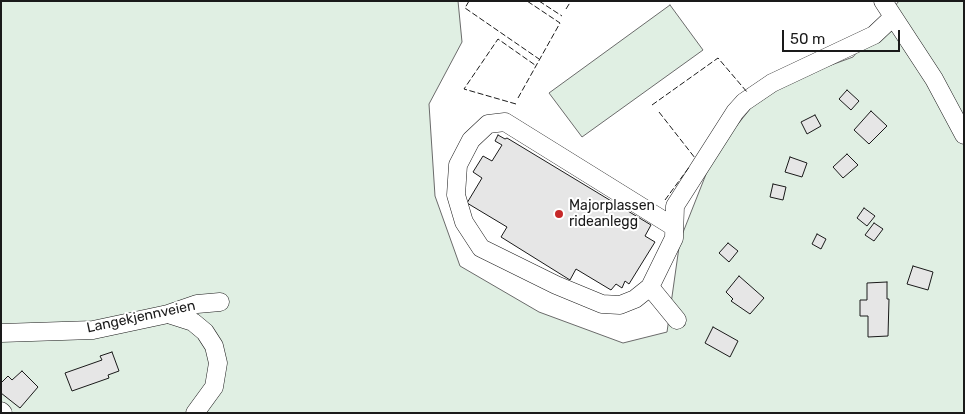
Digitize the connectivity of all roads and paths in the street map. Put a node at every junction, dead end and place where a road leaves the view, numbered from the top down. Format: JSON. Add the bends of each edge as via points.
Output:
{"nodes":[{"id":1,"x":883,"y":1,"type":"edge"},
{"id":2,"x":892,"y":18,"type":"junction"},
{"id":3,"x":964,"y":135,"type":"edge"},
{"id":4,"x":674,"y":227,"type":"junction"},
{"id":5,"x":650,"y":287,"type":"junction"},
{"id":6,"x":220,"y":302,"type":"dead end"},
{"id":7,"x":168,"y":314,"type":"junction"},
{"id":8,"x":677,"y":320,"type":"dead end"},
{"id":9,"x":1,"y":333,"type":"edge"},
{"id":10,"x":195,"y":413,"type":"edge"}],
"edges":[{"from":1,"to":2,"type":"street"},
{"from":2,"to":3,"type":"street","via":[[934,79]]},
{"from":2,"to":4,"type":"street","via":[[874,35],[772,82],[744,102],[675,206]]},
{"from":4,"to":5,"type":"street","via":[[674,238]]},
{"from":4,"to":5,"type":"street","via":[[505,122],[488,124],[471,140],[458,165],[456,195],[464,222],[481,248],[602,304],[620,305],[635,299]]},
{"from":5,"to":8,"type":"street"},
{"from":6,"to":7,"type":"street","name":"Langekjennveien","via":[[197,304]]},
{"from":7,"to":9,"type":"street","name":"Langekjennveien","via":[[92,330]]},
{"from":7,"to":10,"type":"street","via":[[193,322],[214,346],[218,364],[214,388]]}]}
